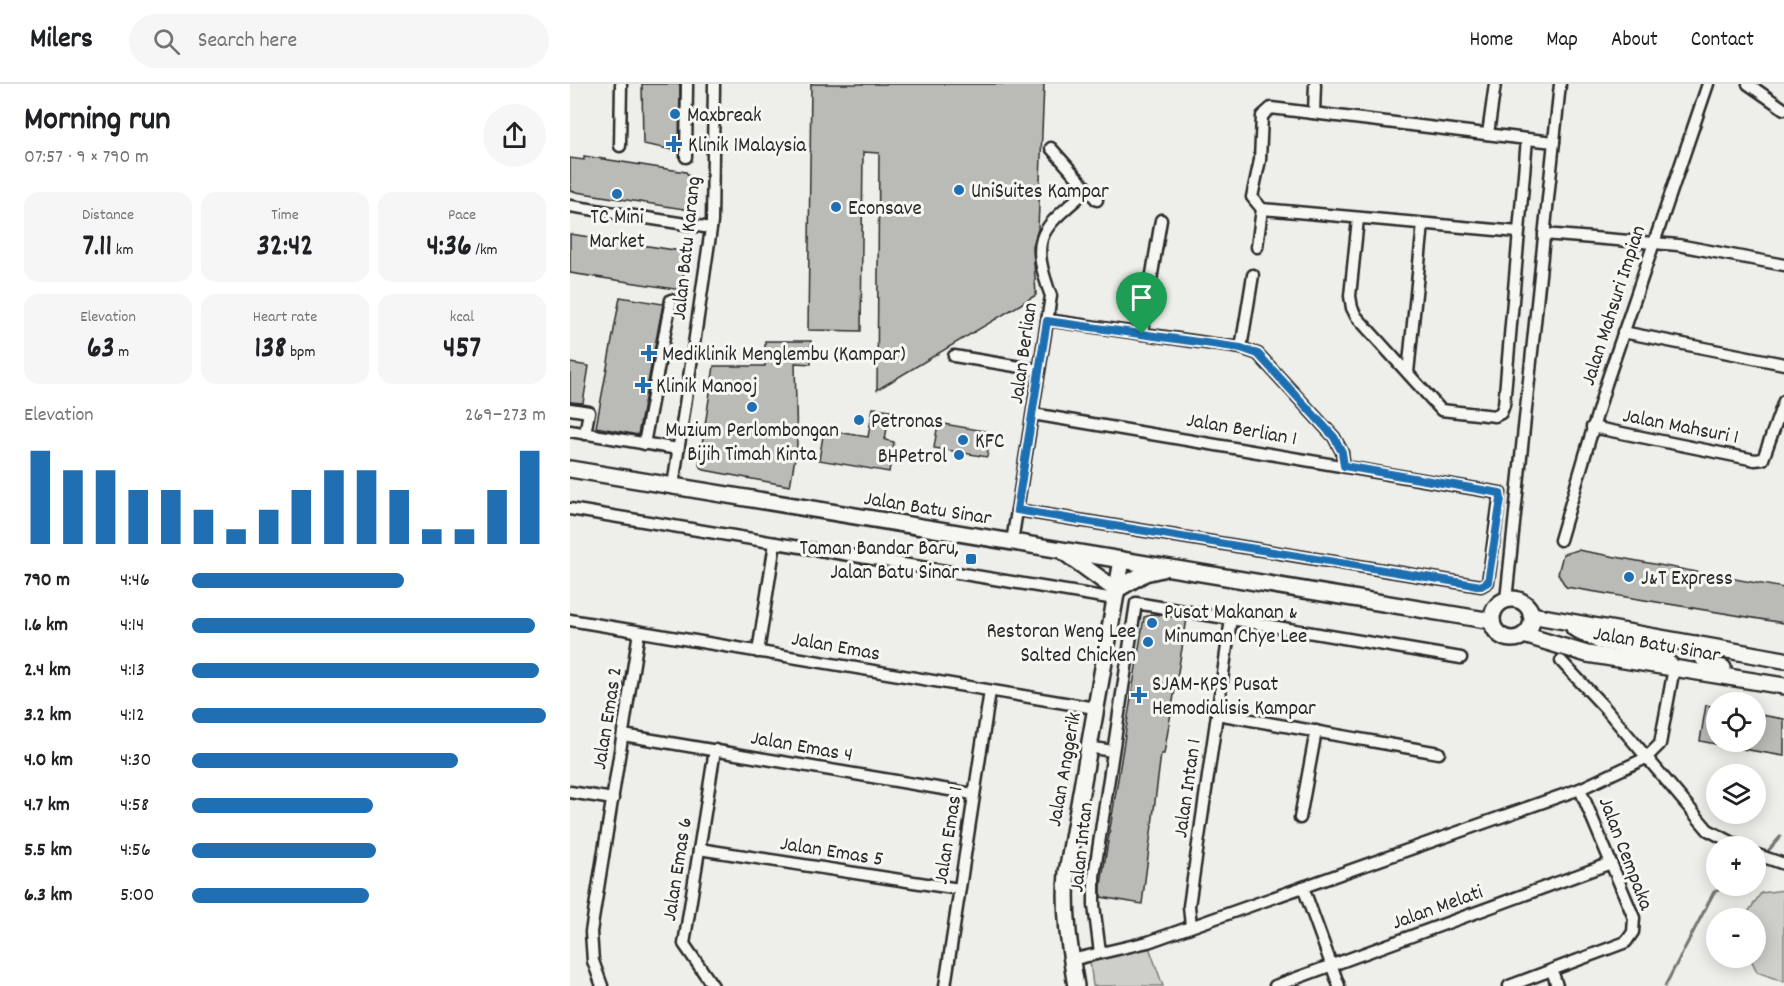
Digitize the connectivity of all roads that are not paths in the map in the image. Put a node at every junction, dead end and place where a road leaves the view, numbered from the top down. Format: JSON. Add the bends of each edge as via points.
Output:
{"nodes":[{"id":1,"x":621,"y":84,"type":"edge"},
{"id":2,"x":687,"y":84,"type":"edge"},
{"id":3,"x":714,"y":84,"type":"edge"},
{"id":4,"x":1315,"y":84,"type":"edge"},
{"id":5,"x":1495,"y":84,"type":"edge"},
{"id":6,"x":1560,"y":84,"type":"edge"},
{"id":7,"x":1708,"y":84,"type":"edge"},
{"id":8,"x":1748,"y":84,"type":"edge"},
{"id":9,"x":1784,"y":109,"type":"edge"},
{"id":10,"x":1314,"y":113,"type":"junction"},
{"id":11,"x":1488,"y":134,"type":"junction"},
{"id":12,"x":1527,"y":139,"type":"junction"},
{"id":13,"x":1554,"y":142,"type":"junction"},
{"id":14,"x":620,"y":146,"type":"dead end"},
{"id":15,"x":1051,"y":148,"type":"dead end"},
{"id":16,"x":686,"y":157,"type":"dead end"},
{"id":17,"x":1087,"y":190,"type":"junction"},
{"id":18,"x":1096,"y":200,"type":"dead end"},
{"id":19,"x":570,"y":206,"type":"edge"},
{"id":20,"x":1262,"y":210,"type":"junction"},
{"id":21,"x":1358,"y":219,"type":"junction"},
{"id":22,"x":1161,"y":220,"type":"dead end"},
{"id":23,"x":1423,"y":224,"type":"junction"},
{"id":24,"x":711,"y":228,"type":"junction"},
{"id":25,"x":1518,"y":232,"type":"junction"},
{"id":26,"x":1544,"y":234,"type":"junction"},
{"id":27,"x":1652,"y":244,"type":"junction"},
{"id":28,"x":1257,"y":247,"type":"dead end"},
{"id":29,"x":1784,"y":265,"type":"edge"},
{"id":30,"x":1253,"y":275,"type":"dead end"},
{"id":31,"x":671,"y":300,"type":"dead end"},
{"id":32,"x":1047,"y":321,"type":"junction"},
{"id":33,"x":1623,"y":332,"type":"junction"},
{"id":34,"x":1142,"y":334,"type":"junction"},
{"id":35,"x":1241,"y":348,"type":"junction"},
{"id":36,"x":954,"y":356,"type":"dead end"},
{"id":37,"x":1784,"y":364,"type":"edge"},
{"id":38,"x":1039,"y":370,"type":"junction"},
{"id":39,"x":1408,"y":373,"type":"junction"},
{"id":40,"x":1784,"y":401,"type":"edge"},
{"id":41,"x":570,"y":409,"type":"edge"},
{"id":42,"x":1033,"y":414,"type":"junction"},
{"id":43,"x":1592,"y":427,"type":"junction"},
{"id":44,"x":570,"y":431,"type":"edge"},
{"id":45,"x":585,"y":434,"type":"junction"},
{"id":46,"x":644,"y":444,"type":"junction"},
{"id":47,"x":678,"y":449,"type":"junction"},
{"id":48,"x":1344,"y":466,"type":"junction"},
{"id":49,"x":570,"y":469,"type":"edge"},
{"id":50,"x":673,"y":486,"type":"junction"},
{"id":51,"x":570,"y":509,"type":"edge"},
{"id":52,"x":1017,"y":510,"type":"junction"},
{"id":53,"x":1560,"y":540,"type":"dead end"},
{"id":54,"x":1012,"y":542,"type":"junction"},
{"id":55,"x":775,"y":543,"type":"junction"},
{"id":56,"x":1059,"y":550,"type":"junction"},
{"id":57,"x":1122,"y":560,"type":"junction"},
{"id":58,"x":1169,"y":568,"type":"junction"},
{"id":59,"x":1115,"y":594,"type":"junction"},
{"id":60,"x":1506,"y":600,"type":"junction"},
{"id":61,"x":1532,"y":615,"type":"junction"},
{"id":62,"x":1231,"y":619,"type":"junction"},
{"id":63,"x":570,"y":620,"type":"edge"},
{"id":64,"x":1558,"y":620,"type":"junction"},
{"id":65,"x":1492,"y":621,"type":"junction"},
{"id":66,"x":639,"y":632,"type":"junction"},
{"id":67,"x":1524,"y":635,"type":"junction"},
{"id":68,"x":1696,"y":644,"type":"junction"},
{"id":69,"x":758,"y":652,"type":"junction"},
{"id":70,"x":1461,"y":658,"type":"dead end"},
{"id":71,"x":1784,"y":660,"type":"edge"},
{"id":72,"x":1561,"y":661,"type":"dead end"},
{"id":73,"x":1674,"y":668,"type":"junction"},
{"id":74,"x":1784,"y":684,"type":"edge"},
{"id":75,"x":990,"y":691,"type":"junction"},
{"id":76,"x":1095,"y":708,"type":"junction"},
{"id":77,"x":1216,"y":714,"type":"junction"},
{"id":78,"x":1316,"y":731,"type":"junction"},
{"id":79,"x":623,"y":735,"type":"junction"},
{"id":80,"x":1088,"y":747,"type":"junction"},
{"id":81,"x":715,"y":750,"type":"junction"},
{"id":82,"x":1112,"y":751,"type":"junction"},
{"id":83,"x":1439,"y":753,"type":"dead end"},
{"id":84,"x":1646,"y":758,"type":"junction"},
{"id":85,"x":1580,"y":789,"type":"junction"},
{"id":86,"x":570,"y":792,"type":"edge"},
{"id":87,"x":973,"y":794,"type":"junction"},
{"id":88,"x":613,"y":799,"type":"junction"},
{"id":89,"x":1300,"y":818,"type":"dead end"},
{"id":90,"x":1720,"y":836,"type":"edge"},
{"id":91,"x":699,"y":849,"type":"junction"},
{"id":92,"x":1766,"y":858,"type":"edge"},
{"id":93,"x":1611,"y":863,"type":"junction"},
{"id":94,"x":1781,"y":863,"type":"edge"},
{"id":95,"x":1303,"y":887,"type":"junction"},
{"id":96,"x":959,"y":890,"type":"junction"},
{"id":97,"x":1191,"y":926,"type":"junction"},
{"id":98,"x":1100,"y":953,"type":"junction"},
{"id":99,"x":1071,"y":960,"type":"junction"},
{"id":100,"x":1332,"y":965,"type":"junction"},
{"id":101,"x":1552,"y":970,"type":"junction"},
{"id":102,"x":602,"y":986,"type":"edge"},
{"id":103,"x":713,"y":986,"type":"edge"},
{"id":104,"x":945,"y":986,"type":"edge"},
{"id":105,"x":1076,"y":986,"type":"edge"},
{"id":106,"x":1275,"y":986,"type":"edge"},
{"id":107,"x":1339,"y":986,"type":"edge"},
{"id":108,"x":1509,"y":986,"type":"edge"},
{"id":109,"x":1557,"y":986,"type":"edge"}],
"edges":[{"from":1,"to":14,"type":"street"},
{"from":2,"to":16,"type":"street"},
{"from":3,"to":24,"type":"street","name":"Jalan Batu Karang"},
{"from":4,"to":10,"type":"street"},
{"from":5,"to":11,"type":"street"},
{"from":6,"to":13,"type":"street"},
{"from":7,"to":27,"type":"street","name":"Jalan Mahsuri Impian"},
{"from":8,"to":9,"type":"street"},
{"from":10,"to":11,"type":"street"},
{"from":10,"to":20,"type":"street","via":[[1271,108],[1264,112],[1260,160],[1252,189]]},
{"from":11,"to":12,"type":"street"},
{"from":12,"to":13,"type":"street"},
{"from":12,"to":25,"type":"street"},
{"from":13,"to":26,"type":"street"},
{"from":15,"to":17,"type":"street"},
{"from":17,"to":18,"type":"street"},
{"from":17,"to":32,"type":"street","name":"Jalan Berlian","via":[[1047,225],[1041,236],[1040,263],[1051,296]]},
{"from":19,"to":24,"type":"street"},
{"from":20,"to":21,"type":"street"},
{"from":20,"to":28,"type":"street"},
{"from":21,"to":23,"type":"street"},
{"from":21,"to":39,"type":"street","via":[[1352,308]]},
{"from":22,"to":34,"type":"street"},
{"from":23,"to":25,"type":"street"},
{"from":23,"to":39,"type":"street"},
{"from":24,"to":47,"type":"street","name":"Jalan Batu Karang"},
{"from":25,"to":39,"type":"street","via":[[1501,413],[1495,416],[1441,410]]},
{"from":26,"to":27,"type":"street"},
{"from":26,"to":60,"type":"street"},
{"from":27,"to":29,"type":"street"},
{"from":27,"to":33,"type":"street","name":"Jalan Mahsuri Impian"},
{"from":30,"to":35,"type":"street"},
{"from":31,"to":46,"type":"street"},
{"from":32,"to":34,"type":"street"},
{"from":32,"to":38,"type":"street","name":"Jalan Berlian"},
{"from":33,"to":37,"type":"street"},
{"from":33,"to":43,"type":"street","name":"Jalan Mahsuri Impian"},
{"from":34,"to":35,"type":"street"},
{"from":35,"to":48,"type":"street","via":[[1258,354],[1334,437]]},
{"from":36,"to":38,"type":"street"},
{"from":38,"to":42,"type":"street","name":"Jalan Berlian"},
{"from":40,"to":43,"type":"street","name":"Jalan Mahsuri 1","via":[[1763,459]]},
{"from":41,"to":45,"type":"street","via":[[589,412]]},
{"from":42,"to":48,"type":"street","name":"Jalan Berlian 1"},
{"from":42,"to":52,"type":"street","name":"Jalan Berlian"},
{"from":43,"to":53,"type":"street","name":"Jalan Mahsuri Impian"},
{"from":44,"to":45,"type":"street"},
{"from":45,"to":46,"type":"street"},
{"from":46,"to":47,"type":"street"},
{"from":47,"to":50,"type":"street","name":"Jalan Batu Karang"},
{"from":48,"to":52,"type":"street","name":"Jalan Berlian 1","via":[[1500,493],[1488,582],[1481,586]]},
{"from":49,"to":50,"type":"street","name":"Jalan Batu Sinar"},
{"from":50,"to":54,"type":"street","name":"Jalan Batu Sinar"},
{"from":51,"to":55,"type":"street"},
{"from":52,"to":54,"type":"street","name":"Jalan Berlian"},
{"from":54,"to":56,"type":"street","name":"Jalan Batu Sinar"},
{"from":55,"to":59,"type":"street"},
{"from":55,"to":69,"type":"street"},
{"from":56,"to":57,"type":"street","name":"Jalan Batu Sinar"},
{"from":56,"to":59,"type":"street","via":[[1102,578]]},
{"from":57,"to":58,"type":"street","name":"Jalan Batu Sinar"},
{"from":57,"to":59,"type":"street","name":"Jalan Anggerik"},
{"from":58,"to":59,"type":"street","via":[[1145,573]]},
{"from":58,"to":65,"type":"street","name":"Jalan Batu Sinar"},
{"from":59,"to":76,"type":"street","name":"Jalan Anggerik"},
{"from":60,"to":61,"type":"street","via":[[1519,601]]},
{"from":60,"to":65,"type":"street","via":[[1494,611]]},
{"from":61,"to":64,"type":"street","name":"Jalan Batu Sinar"},
{"from":61,"to":67,"type":"street","via":[[1531,626]]},
{"from":62,"to":70,"type":"street"},
{"from":62,"to":77,"type":"street","name":"Jalan Intan 1"},
{"from":62,"to":82,"type":"street","name":"Jalan Intan","via":[[1136,603]]},
{"from":63,"to":66,"type":"street","name":"Jalan Emas"},
{"from":64,"to":68,"type":"street","name":"Jalan Batu Sinar"},
{"from":64,"to":73,"type":"street","via":[[1600,641],[1654,651]]},
{"from":65,"to":67,"type":"street","via":[[1504,637]]},
{"from":66,"to":69,"type":"street","name":"Jalan Emas"},
{"from":66,"to":79,"type":"street","name":"Jalan Emas 2"},
{"from":67,"to":73,"type":"street","name":"Jalan Batu Sinar","via":[[1587,654]]},
{"from":68,"to":71,"type":"street","name":"Jalan Batu Sinar"},
{"from":68,"to":74,"type":"street","via":[[1702,660],[1709,665],[1766,675]]},
{"from":69,"to":75,"type":"street","name":"Jalan Emas"},
{"from":72,"to":84,"type":"street"},
{"from":73,"to":74,"type":"street","name":"Jalan Batu Sinar"},
{"from":73,"to":84,"type":"street","via":[[1663,739]]},
{"from":75,"to":76,"type":"street","name":"Jalan Emas"},
{"from":75,"to":87,"type":"street","name":"Jalan Emas 1"},
{"from":76,"to":80,"type":"street","name":"Jalan Anggerik"},
{"from":77,"to":78,"type":"street"},
{"from":77,"to":97,"type":"street","name":"Jalan Intan 1","via":[[1189,906]]},
{"from":78,"to":83,"type":"street"},
{"from":78,"to":89,"type":"street"},
{"from":79,"to":81,"type":"street","name":"Jalan Emas 4"},
{"from":79,"to":88,"type":"street","name":"Jalan Emas 2"},
{"from":80,"to":82,"type":"street"},
{"from":80,"to":99,"type":"street","name":"Jalan Anggerik","via":[[1065,900]]},
{"from":81,"to":87,"type":"street","name":"Jalan Emas 4"},
{"from":81,"to":91,"type":"street","name":"Jalan Emas 6"},
{"from":82,"to":98,"type":"street","name":"Jalan Intan","via":[[1094,876]]},
{"from":84,"to":85,"type":"street"},
{"from":84,"to":90,"type":"street","via":[[1708,830]]},
{"from":85,"to":93,"type":"street","name":"Jalan Cempaka"},
{"from":85,"to":95,"type":"street"},
{"from":86,"to":88,"type":"street"},
{"from":87,"to":96,"type":"street","name":"Jalan Emas 1"},
{"from":88,"to":102,"type":"street","name":"Jalan Emas 2","via":[[591,932],[593,961]]},
{"from":91,"to":96,"type":"street","name":"Jalan Emas 5"},
{"from":91,"to":103,"type":"street","name":"Jalan Emas 6","via":[[684,944]]},
{"from":92,"to":94,"type":"street"},
{"from":93,"to":100,"type":"street","name":"Jalan Melati"},
{"from":93,"to":101,"type":"street","name":"Jalan Cempaka","via":[[1634,918],[1633,932],[1626,942]]},
{"from":95,"to":97,"type":"street"},
{"from":95,"to":100,"type":"street"},
{"from":96,"to":104,"type":"street","name":"Jalan Emas 1"},
{"from":97,"to":98,"type":"street","via":[[1148,942]]},
{"from":98,"to":99,"type":"street"},
{"from":99,"to":105,"type":"street","name":"Jalan Anggerik"},
{"from":100,"to":106,"type":"street","name":"Jalan Melati"},
{"from":100,"to":107,"type":"street"},
{"from":101,"to":108,"type":"street"},
{"from":101,"to":109,"type":"street"}]}
